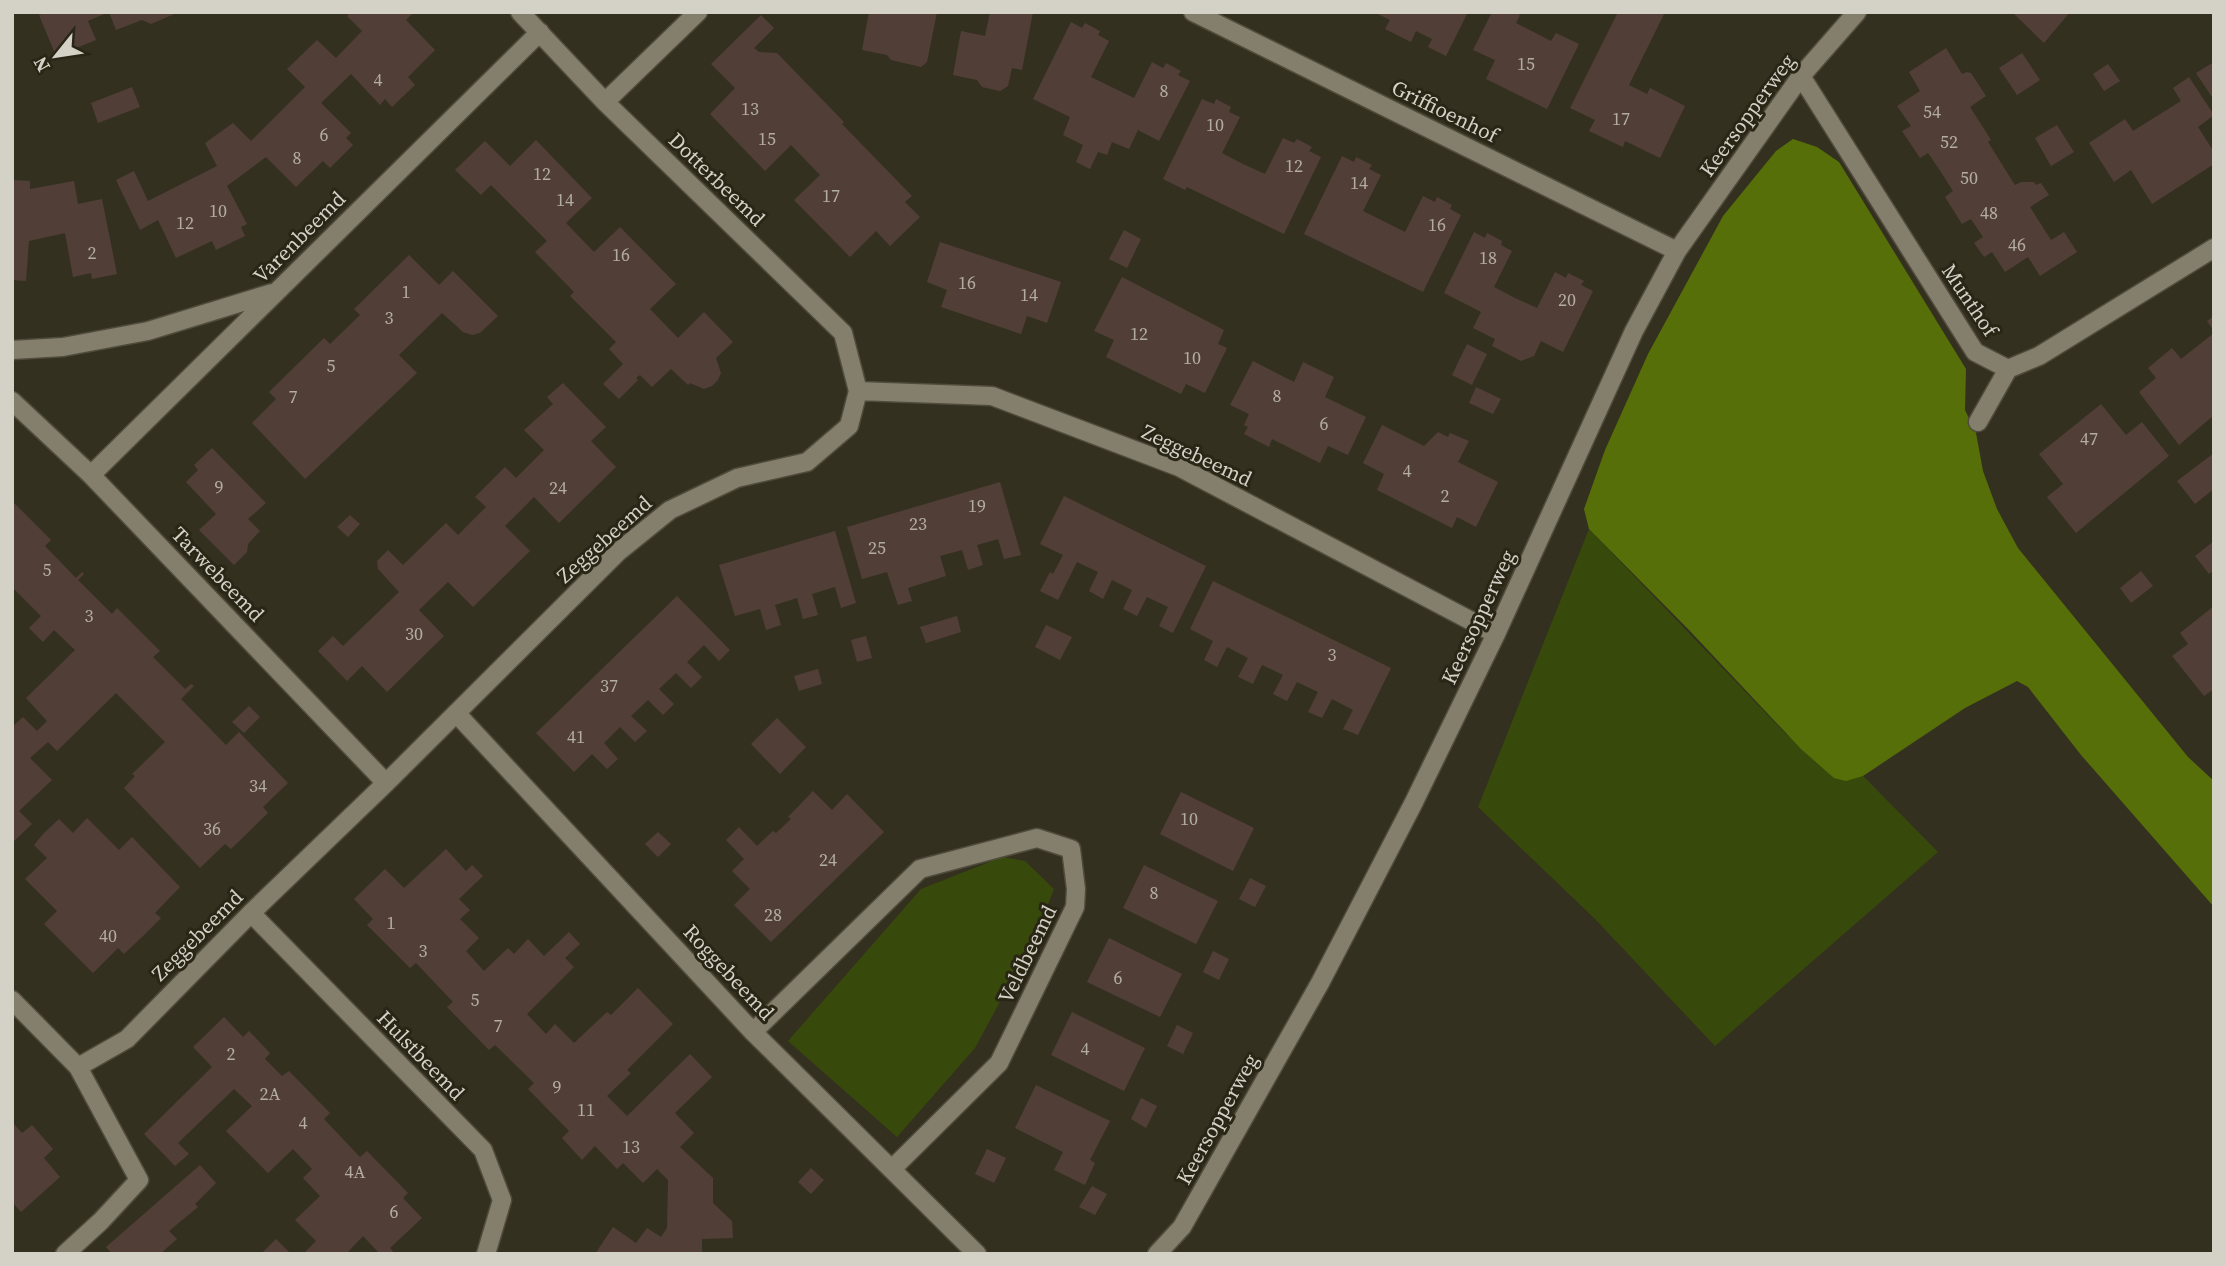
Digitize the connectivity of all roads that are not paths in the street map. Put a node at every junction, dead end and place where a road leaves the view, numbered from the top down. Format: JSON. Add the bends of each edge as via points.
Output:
{"nodes":[{"id":1,"x":520,"y":12,"type":"edge"},
{"id":2,"x":698,"y":12,"type":"edge"},
{"id":3,"x":1193,"y":12,"type":"edge"},
{"id":4,"x":1857,"y":12,"type":"edge"},
{"id":5,"x":540,"y":32,"type":"junction"},
{"id":6,"x":1801,"y":76,"type":"junction"},
{"id":7,"x":605,"y":102,"type":"junction"},
{"id":8,"x":2214,"y":248,"type":"edge"},
{"id":9,"x":1676,"y":251,"type":"junction"},
{"id":10,"x":276,"y":292,"type":"junction"},
{"id":11,"x":12,"y":350,"type":"edge"},
{"id":12,"x":2008,"y":369,"type":"junction"},
{"id":13,"x":858,"y":391,"type":"junction"},
{"id":14,"x":12,"y":401,"type":"edge"},
{"id":15,"x":1978,"y":422,"type":"dead end"},
{"id":16,"x":91,"y":475,"type":"junction"},
{"id":17,"x":1496,"y":634,"type":"junction"},
{"id":18,"x":456,"y":713,"type":"junction"},
{"id":19,"x":386,"y":783,"type":"junction"},
{"id":20,"x":251,"y":913,"type":"junction"},
{"id":21,"x":12,"y":1000,"type":"edge"},
{"id":22,"x":753,"y":1032,"type":"junction"},
{"id":23,"x":78,"y":1067,"type":"junction"},
{"id":24,"x":892,"y":1169,"type":"junction"},
{"id":25,"x":65,"y":1254,"type":"edge"},
{"id":26,"x":486,"y":1254,"type":"edge"},
{"id":27,"x":977,"y":1254,"type":"edge"},
{"id":28,"x":1157,"y":1254,"type":"edge"}],
"edges":[{"from":1,"to":5,"type":"street","name":"Dotterbeemd"},
{"from":2,"to":7,"type":"street"},
{"from":3,"to":9,"type":"street","name":"Griffioenhof"},
{"from":4,"to":6,"type":"street","name":"Keersopperweg"},
{"from":5,"to":7,"type":"street","name":"Dotterbeemd"},
{"from":5,"to":10,"type":"street","name":"Varenbeemd"},
{"from":6,"to":9,"type":"street","name":"Keersopperweg"},
{"from":6,"to":12,"type":"street","name":"Munthof","via":[[1975,352]]},
{"from":7,"to":13,"type":"street","name":"Dotterbeemd","via":[[843,333]]},
{"from":8,"to":12,"type":"street","via":[[2039,356]]},
{"from":9,"to":17,"type":"street","name":"Keersopperweg","via":[[1634,331]]},
{"from":10,"to":11,"type":"street","via":[[148,331],[63,347]]},
{"from":10,"to":16,"type":"street","name":"Varenbeemd"},
{"from":12,"to":15,"type":"street"},
{"from":13,"to":17,"type":"street","name":"Zeggebeemd","via":[[992,396],[1167,462]]},
{"from":13,"to":18,"type":"street","name":"Zeggebeemd","via":[[849,426],[807,462],[737,478],[660,518],[618,552]]},
{"from":14,"to":16,"type":"street","name":"Tarwebeemd"},
{"from":16,"to":19,"type":"street","name":"Tarwebeemd"},
{"from":17,"to":28,"type":"street","name":"Keersopperweg","via":[[1320,983],[1182,1227]]},
{"from":18,"to":19,"type":"street","name":"Zeggebeemd"},
{"from":18,"to":22,"type":"street","name":"Roggebeemd"},
{"from":19,"to":20,"type":"street","name":"Zeggebeemd"},
{"from":20,"to":23,"type":"street","name":"Zeggebeemd","via":[[127,1039]]},
{"from":20,"to":26,"type":"street","name":"Hulstbeemd","via":[[483,1150],[502,1200]]},
{"from":21,"to":23,"type":"street"},
{"from":22,"to":24,"type":"street","name":"Roggebeemd"},
{"from":22,"to":24,"type":"street","name":"Veldbeemd","via":[[920,869],[1037,838],[1071,849],[1075,907],[999,1063]]},
{"from":23,"to":25,"type":"street","via":[[139,1180]]},
{"from":24,"to":27,"type":"street","name":"Roggebeemd"}]}
